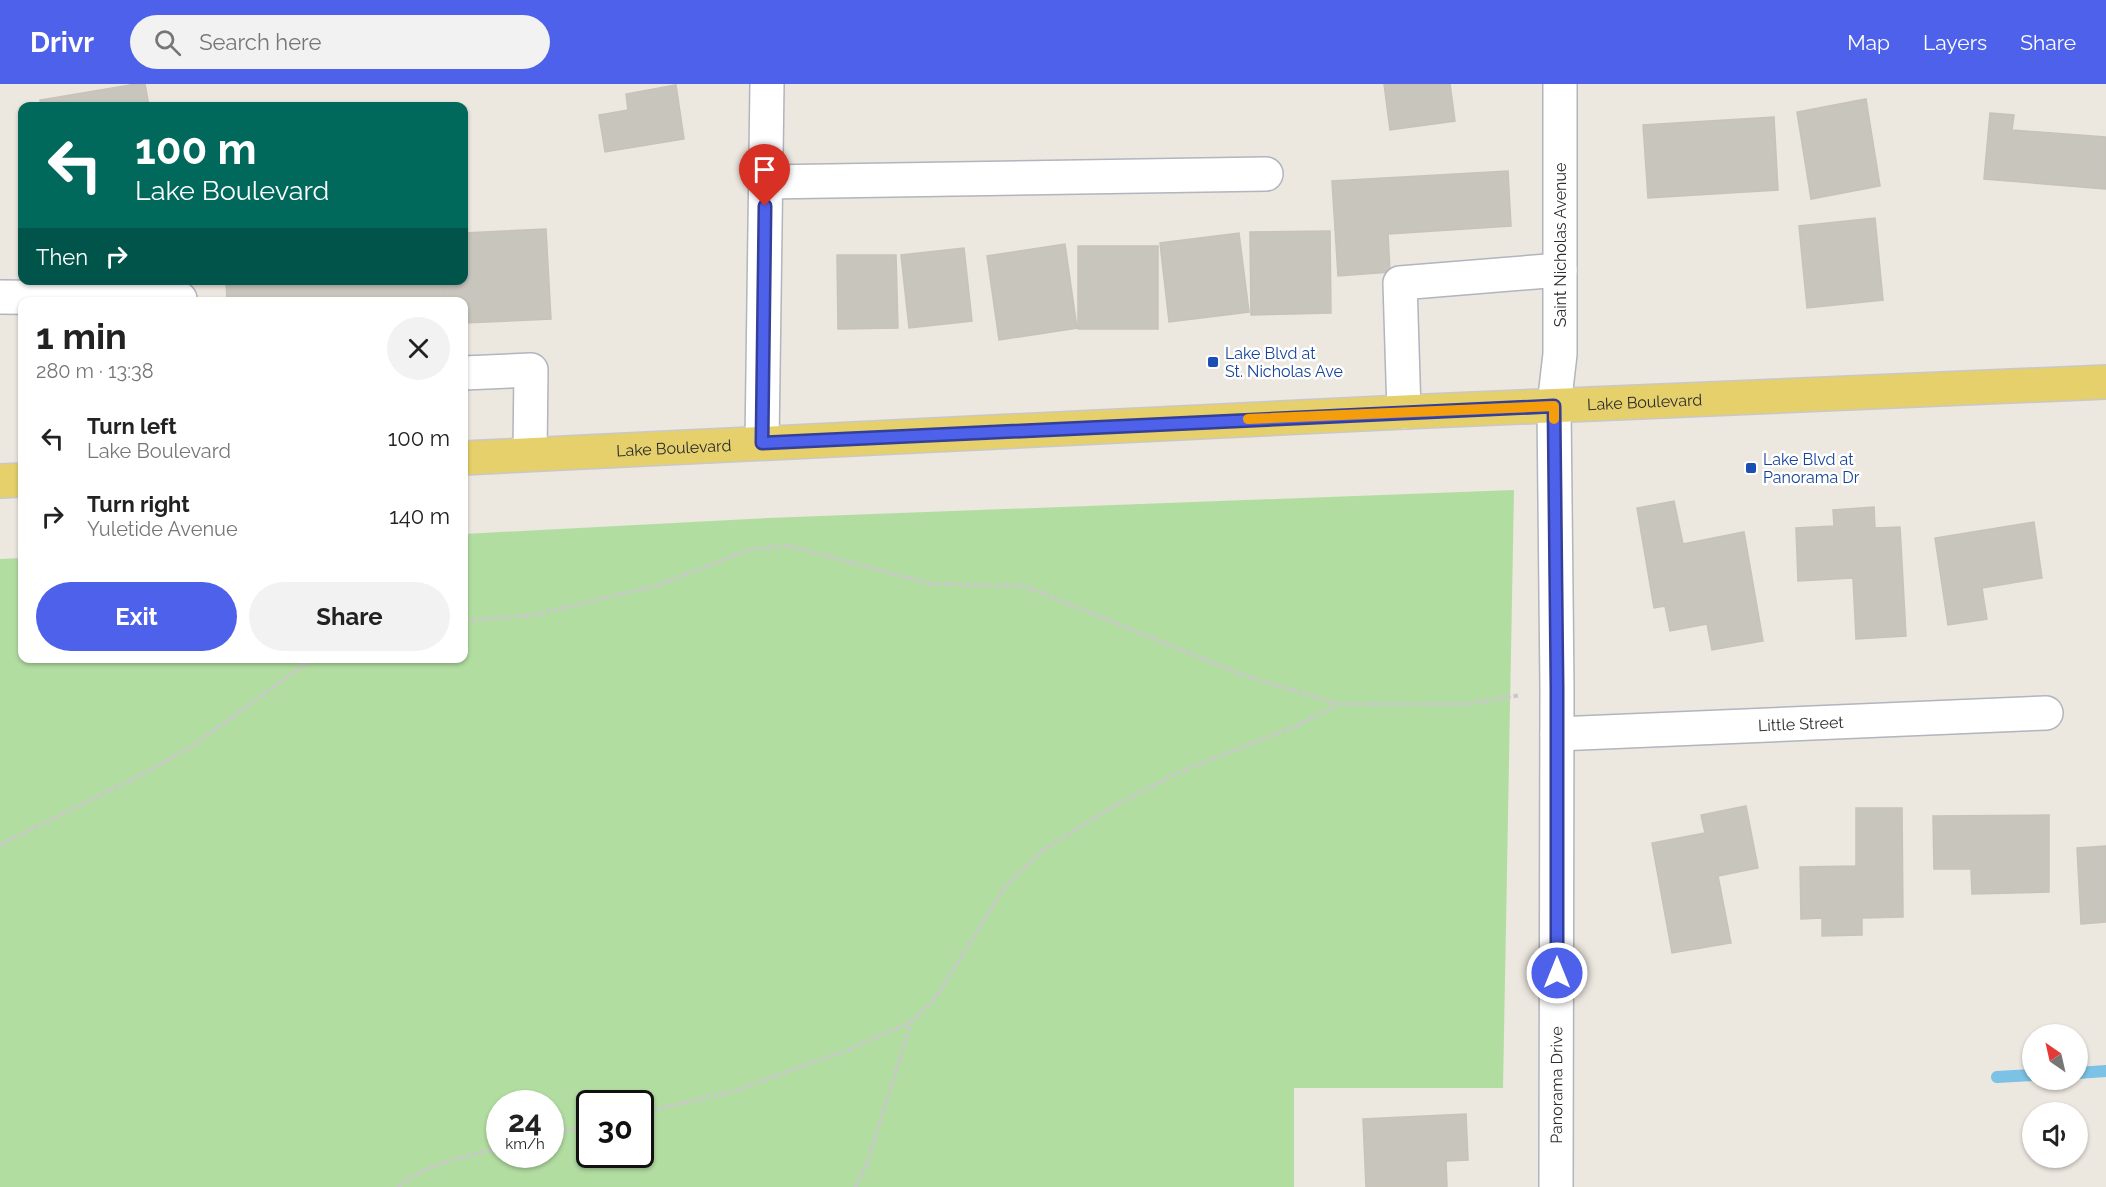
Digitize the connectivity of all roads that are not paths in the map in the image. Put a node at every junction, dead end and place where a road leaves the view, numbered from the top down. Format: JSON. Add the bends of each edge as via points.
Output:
{"nodes":[{"id":1,"x":767,"y":84,"type":"edge"},
{"id":2,"x":1560,"y":84,"type":"edge"},
{"id":3,"x":1266,"y":174,"type":"dead end"},
{"id":4,"x":766,"y":182,"type":"junction"},
{"id":5,"x":1560,"y":270,"type":"junction"},
{"id":6,"x":0,"y":297,"type":"edge"},
{"id":7,"x":18,"y":297,"type":"edge"},
{"id":8,"x":468,"y":373,"type":"edge"},
{"id":9,"x":2106,"y":382,"type":"edge"},
{"id":10,"x":1554,"y":406,"type":"junction"},
{"id":11,"x":1404,"y":412,"type":"junction"},
{"id":12,"x":762,"y":443,"type":"junction"},
{"id":13,"x":530,"y":454,"type":"junction"},
{"id":14,"x":468,"y":458,"type":"edge"},
{"id":15,"x":18,"y":480,"type":"edge"},
{"id":16,"x":0,"y":481,"type":"edge"},
{"id":17,"x":2046,"y":713,"type":"dead end"},
{"id":18,"x":1557,"y":734,"type":"junction"},
{"id":19,"x":1556,"y":1187,"type":"edge"}],
"edges":[{"from":1,"to":4,"type":"street"},
{"from":2,"to":5,"type":"street","name":"Saint Nicholas Avenue"},
{"from":3,"to":4,"type":"street"},
{"from":4,"to":12,"type":"street"},
{"from":5,"to":10,"type":"street","name":"Saint Nicholas Avenue","via":[[1560,354]]},
{"from":5,"to":11,"type":"street","via":[[1400,283]]},
{"from":6,"to":7,"type":"street"},
{"from":8,"to":13,"type":"street","via":[[531,370]]},
{"from":9,"to":10,"type":"main road","name":"Lake Boulevard"},
{"from":10,"to":11,"type":"main road","name":"Lake Boulevard"},
{"from":10,"to":18,"type":"street","name":"Panorama Drive"},
{"from":11,"to":12,"type":"main road","name":"Lake Boulevard"},
{"from":12,"to":13,"type":"main road","name":"Lake Boulevard"},
{"from":13,"to":14,"type":"main road","name":"Lake Boulevard"},
{"from":15,"to":16,"type":"main road"},
{"from":17,"to":18,"type":"street","name":"Little Street"},
{"from":18,"to":19,"type":"street","name":"Panorama Drive"}]}
